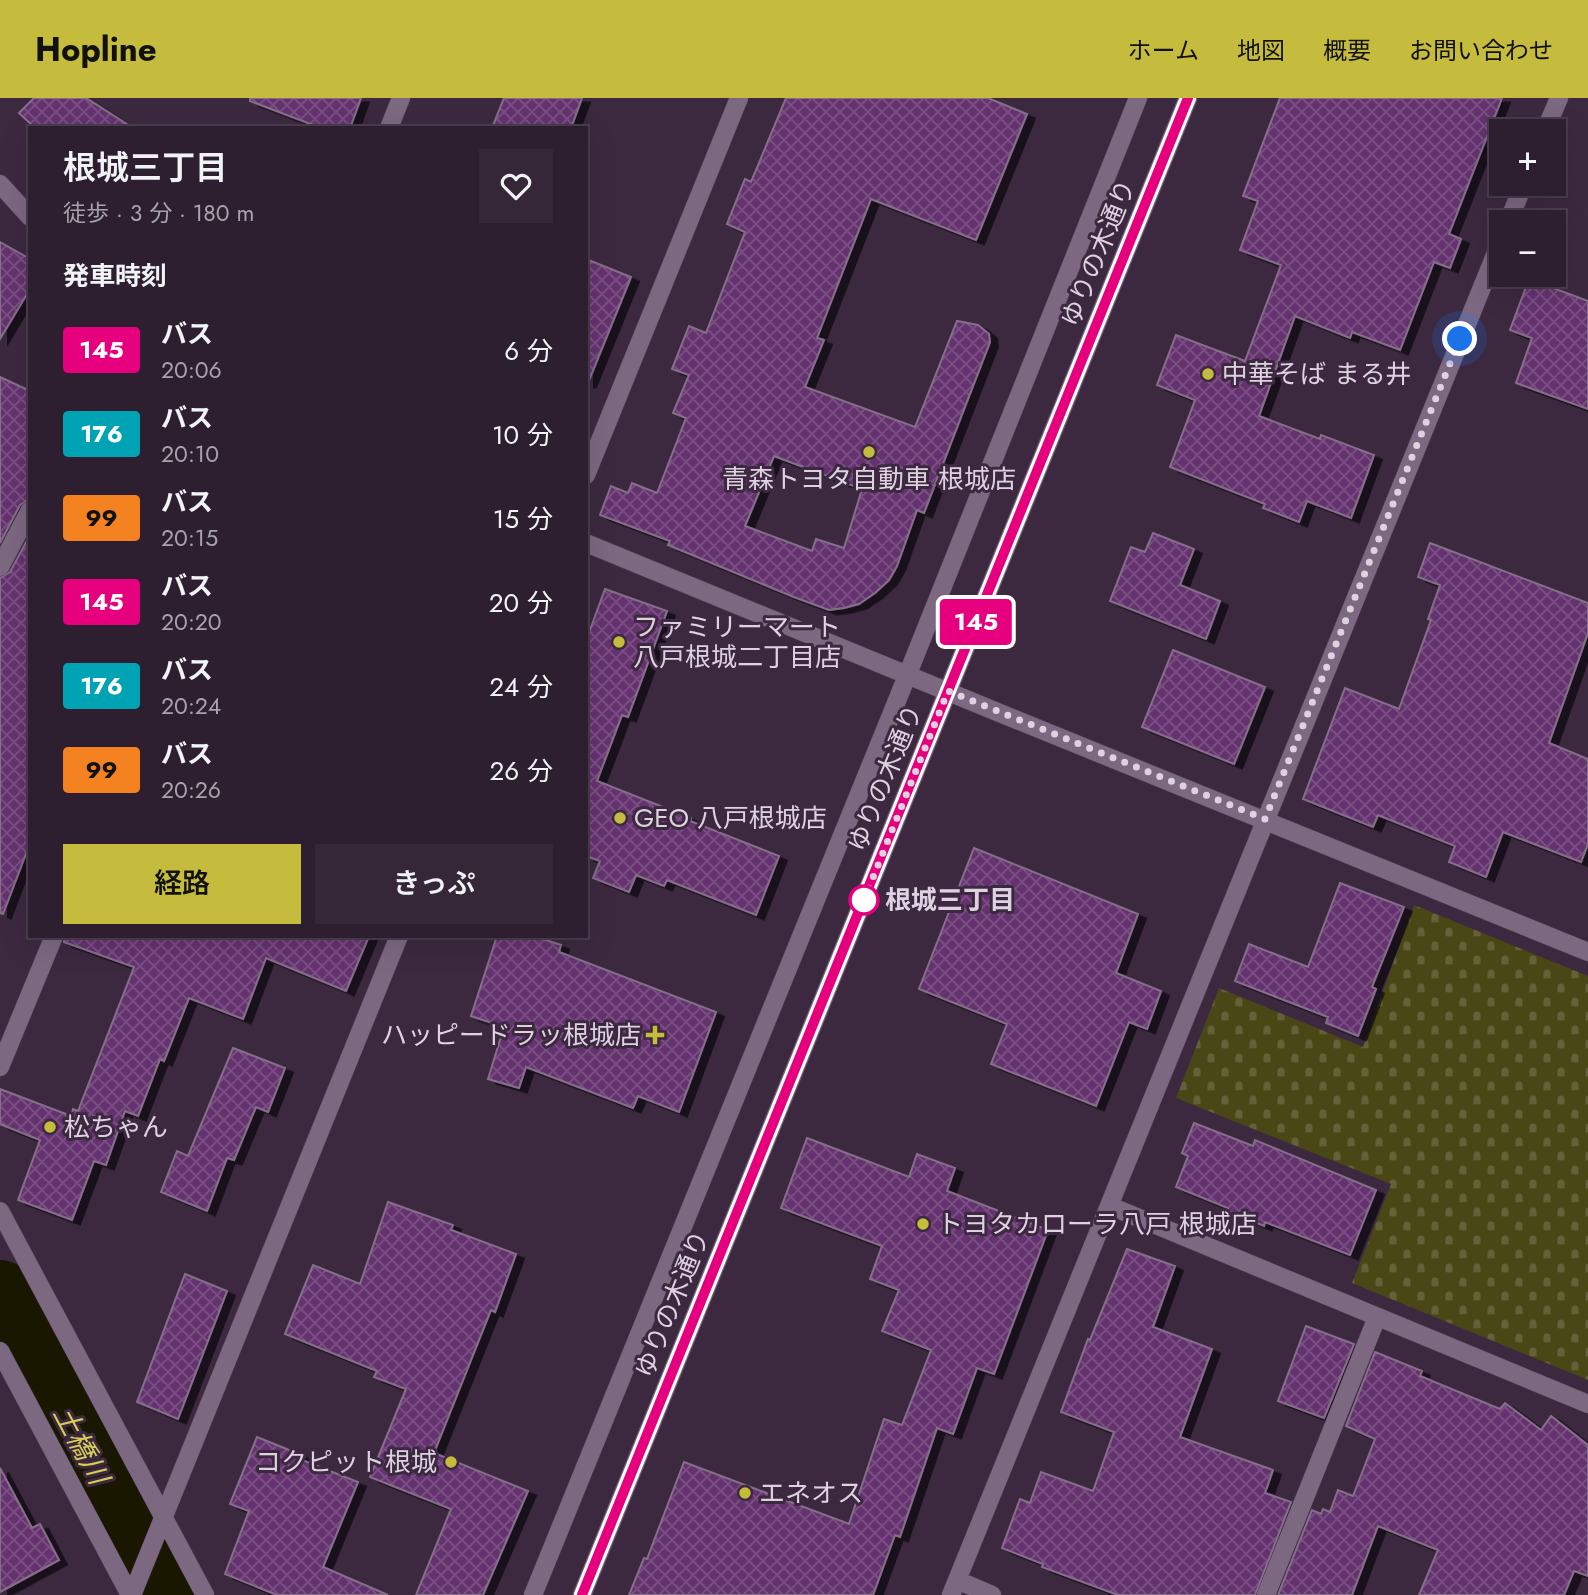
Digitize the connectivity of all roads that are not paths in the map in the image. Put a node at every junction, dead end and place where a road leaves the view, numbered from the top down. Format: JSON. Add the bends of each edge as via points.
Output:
{"nodes":[{"id":1,"x":401,"y":98,"type":"edge"},
{"id":2,"x":739,"y":98,"type":"edge"},
{"id":3,"x":1139,"y":98,"type":"edge"},
{"id":4,"x":1188,"y":98,"type":"edge"},
{"id":5,"x":1559,"y":98,"type":"edge"},
{"id":6,"x":1550,"y":119,"type":"edge"},
{"id":7,"x":390,"y":126,"type":"edge"},
{"id":8,"x":0,"y":184,"type":"edge"},
{"id":9,"x":28,"y":215,"type":"edge"},
{"id":10,"x":1489,"y":270,"type":"edge"},
{"id":11,"x":588,"y":470,"type":"edge"},
{"id":12,"x":28,"y":514,"type":"edge"},
{"id":13,"x":588,"y":544,"type":"edge"},
{"id":14,"x":0,"y":567,"type":"edge"},
{"id":15,"x":907,"y":676,"type":"junction"},
{"id":16,"x":948,"y":691,"type":"junction"},
{"id":17,"x":1265,"y":819,"type":"junction"},
{"id":18,"x":53,"y":938,"type":"edge"},
{"id":19,"x":398,"y":938,"type":"edge"},
{"id":20,"x":1588,"y":952,"type":"edge"},
{"id":21,"x":0,"y":1067,"type":"edge"},
{"id":22,"x":1110,"y":1206,"type":"junction"},
{"id":23,"x":0,"y":1210,"type":"edge"},
{"id":24,"x":1377,"y":1317,"type":"junction"},
{"id":25,"x":0,"y":1351,"type":"edge"},
{"id":26,"x":1588,"y":1404,"type":"edge"},
{"id":27,"x":164,"y":1515,"type":"junction"},
{"id":28,"x":954,"y":1588,"type":"edge"},
{"id":29,"x":131,"y":1595,"type":"edge"},
{"id":30,"x":205,"y":1595,"type":"edge"},
{"id":31,"x":533,"y":1595,"type":"edge"},
{"id":32,"x":582,"y":1595,"type":"edge"},
{"id":33,"x":992,"y":1595,"type":"edge"},
{"id":34,"x":1266,"y":1595,"type":"edge"}],
"edges":[{"from":1,"to":7,"type":"street"},
{"from":2,"to":11,"type":"street"},
{"from":3,"to":15,"type":"street","name":"ゆりの木通り"},
{"from":4,"to":16,"type":"street","name":"ゆりの木通り"},
{"from":5,"to":6,"type":"street"},
{"from":8,"to":9,"type":"street"},
{"from":10,"to":17,"type":"street"},
{"from":12,"to":14,"type":"street"},
{"from":13,"to":15,"type":"street"},
{"from":15,"to":16,"type":"street"},
{"from":15,"to":31,"type":"street","name":"ゆりの木通り"},
{"from":16,"to":17,"type":"street"},
{"from":16,"to":32,"type":"street","name":"ゆりの木通り"},
{"from":17,"to":20,"type":"street"},
{"from":17,"to":22,"type":"street"},
{"from":18,"to":21,"type":"street"},
{"from":19,"to":27,"type":"street"},
{"from":22,"to":24,"type":"street"},
{"from":22,"to":28,"type":"street"},
{"from":23,"to":27,"type":"street"},
{"from":24,"to":26,"type":"street"},
{"from":24,"to":34,"type":"street"},
{"from":25,"to":29,"type":"street"},
{"from":27,"to":29,"type":"street"},
{"from":27,"to":30,"type":"street"},
{"from":28,"to":33,"type":"street"}]}
